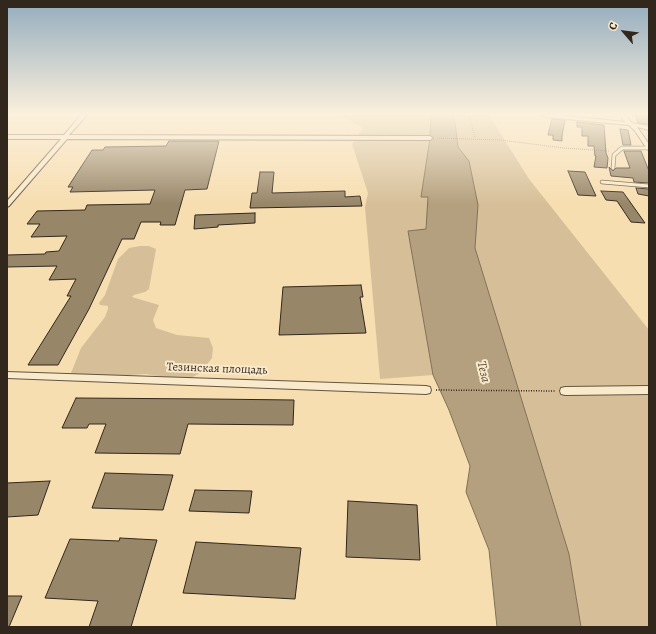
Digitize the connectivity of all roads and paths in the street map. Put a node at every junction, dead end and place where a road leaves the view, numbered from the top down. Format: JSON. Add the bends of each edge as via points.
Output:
{"nodes":[{"id":1,"x":58,"y":145,"type":"edge"},
{"id":2,"x":530,"y":145,"type":"edge"},
{"id":3,"x":649,"y":148,"type":"edge"},
{"id":4,"x":619,"y":150,"type":"junction"},
{"id":5,"x":613,"y":168,"type":"dead end"},
{"id":6,"x":602,"y":182,"type":"dead end"},
{"id":7,"x":649,"y":186,"type":"edge"},
{"id":8,"x":7,"y":205,"type":"edge"},
{"id":9,"x":7,"y":375,"type":"edge"},
{"id":10,"x":426,"y":390,"type":"joint"},
{"id":11,"x":649,"y":390,"type":"edge"},
{"id":12,"x":565,"y":391,"type":"joint"}],
"edges":[{"from":1,"to":8,"type":"street"},
{"from":2,"to":4,"type":"path"},
{"from":3,"to":4,"type":"lane"},
{"from":4,"to":5,"type":"lane","via":[[614,155]]},
{"from":6,"to":7,"type":"lane"},
{"from":9,"to":10,"type":"street","name":"Тезинская площадь"},
{"from":10,"to":12,"type":"path"},
{"from":11,"to":12,"type":"street"}]}
